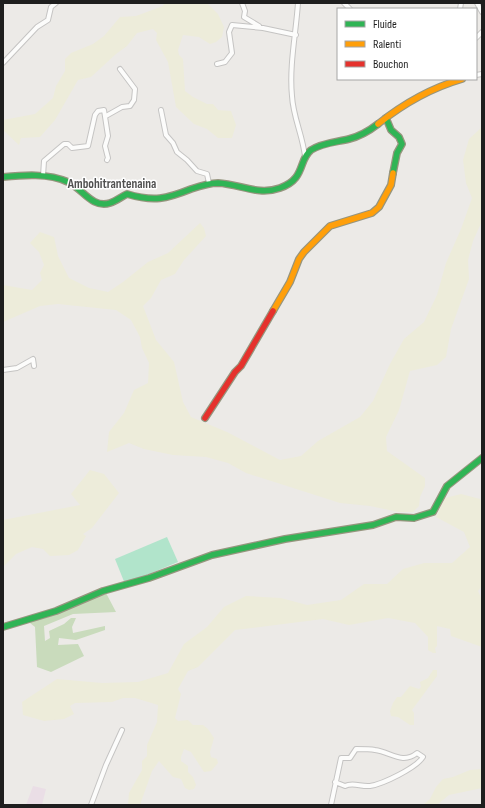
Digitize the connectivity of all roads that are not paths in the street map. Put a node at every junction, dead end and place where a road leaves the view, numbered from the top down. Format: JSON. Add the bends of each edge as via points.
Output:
{"nodes":[{"id":1,"x":56,"y":3,"type":"edge"},
{"id":2,"x":242,"y":3,"type":"edge"},
{"id":3,"x":298,"y":3,"type":"edge"},
{"id":4,"x":477,"y":3,"type":"edge"},
{"id":5,"x":482,"y":12,"type":"edge"},
{"id":6,"x":263,"y":28,"type":"junction"},
{"id":7,"x":296,"y":35,"type":"junction"},
{"id":8,"x":3,"y":63,"type":"edge"},
{"id":9,"x":217,"y":64,"type":"dead end"},
{"id":10,"x":120,"y":69,"type":"dead end"},
{"id":11,"x":448,"y":82,"type":"edge"},
{"id":12,"x":161,"y":110,"type":"dead end"},
{"id":13,"x":106,"y":116,"type":"junction"},
{"id":14,"x":386,"y":118,"type":"junction"},
{"id":15,"x":305,"y":157,"type":"junction"},
{"id":16,"x":107,"y":160,"type":"dead end"},
{"id":17,"x":43,"y":176,"type":"junction"},
{"id":18,"x":3,"y":177,"type":"edge"},
{"id":19,"x":209,"y":184,"type":"junction"},
{"id":20,"x":34,"y":366,"type":"dead end"},
{"id":21,"x":3,"y":370,"type":"edge"},
{"id":22,"x":205,"y":418,"type":"dead end"},
{"id":23,"x":482,"y":458,"type":"edge"},
{"id":24,"x":3,"y":627,"type":"edge"},
{"id":25,"x":122,"y":730,"type":"dead end"},
{"id":26,"x":335,"y":782,"type":"junction"},
{"id":27,"x":91,"y":805,"type":"edge"},
{"id":28,"x":332,"y":805,"type":"edge"}],
"edges":[{"from":1,"to":8,"type":"street","via":[[48,20],[37,27]]},
{"from":2,"to":6,"type":"street","via":[[244,17]]},
{"from":3,"to":7,"type":"street"},
{"from":4,"to":5,"type":"street"},
{"from":6,"to":7,"type":"street"},
{"from":6,"to":9,"type":"street","via":[[232,25],[229,32],[232,53],[225,62]]},
{"from":7,"to":15,"type":"street","via":[[292,96],[298,129],[303,136]]},
{"from":10,"to":13,"type":"street","via":[[135,89],[134,100],[130,106],[122,107]]},
{"from":11,"to":14,"type":"street"},
{"from":12,"to":19,"type":"street","via":[[166,135],[174,143],[177,152],[198,171],[207,174]]},
{"from":13,"to":16,"type":"street"},
{"from":13,"to":17,"type":"street","via":[[104,110],[98,111],[95,115],[88,146],[72,148],[64,144],[45,159]]},
{"from":14,"to":15,"type":"street","via":[[363,135],[310,150]]},
{"from":14,"to":22,"type":"street","via":[[391,130],[402,144],[397,152],[391,184],[381,205],[372,213],[330,226],[301,255],[290,282],[241,366],[234,372]]},
{"from":15,"to":19,"type":"street","via":[[301,171],[287,185],[280,188],[258,192],[235,186]]},
{"from":17,"to":18,"type":"street"},
{"from":17,"to":19,"type":"street","via":[[66,181],[96,203],[104,204],[127,194],[140,200],[158,201]]},
{"from":20,"to":21,"type":"street","via":[[33,359],[17,368]]},
{"from":23,"to":24,"type":"street","via":[[447,486],[433,512],[423,516],[396,517],[373,525],[286,539],[212,555],[149,578],[103,591],[56,611]]},
{"from":25,"to":27,"type":"street"},
{"from":26,"to":26,"type":"street","via":[[341,758],[350,758],[356,749],[376,750],[397,758],[407,758],[417,753],[423,757],[418,764],[370,786],[345,786]]},
{"from":26,"to":28,"type":"street"}]}
